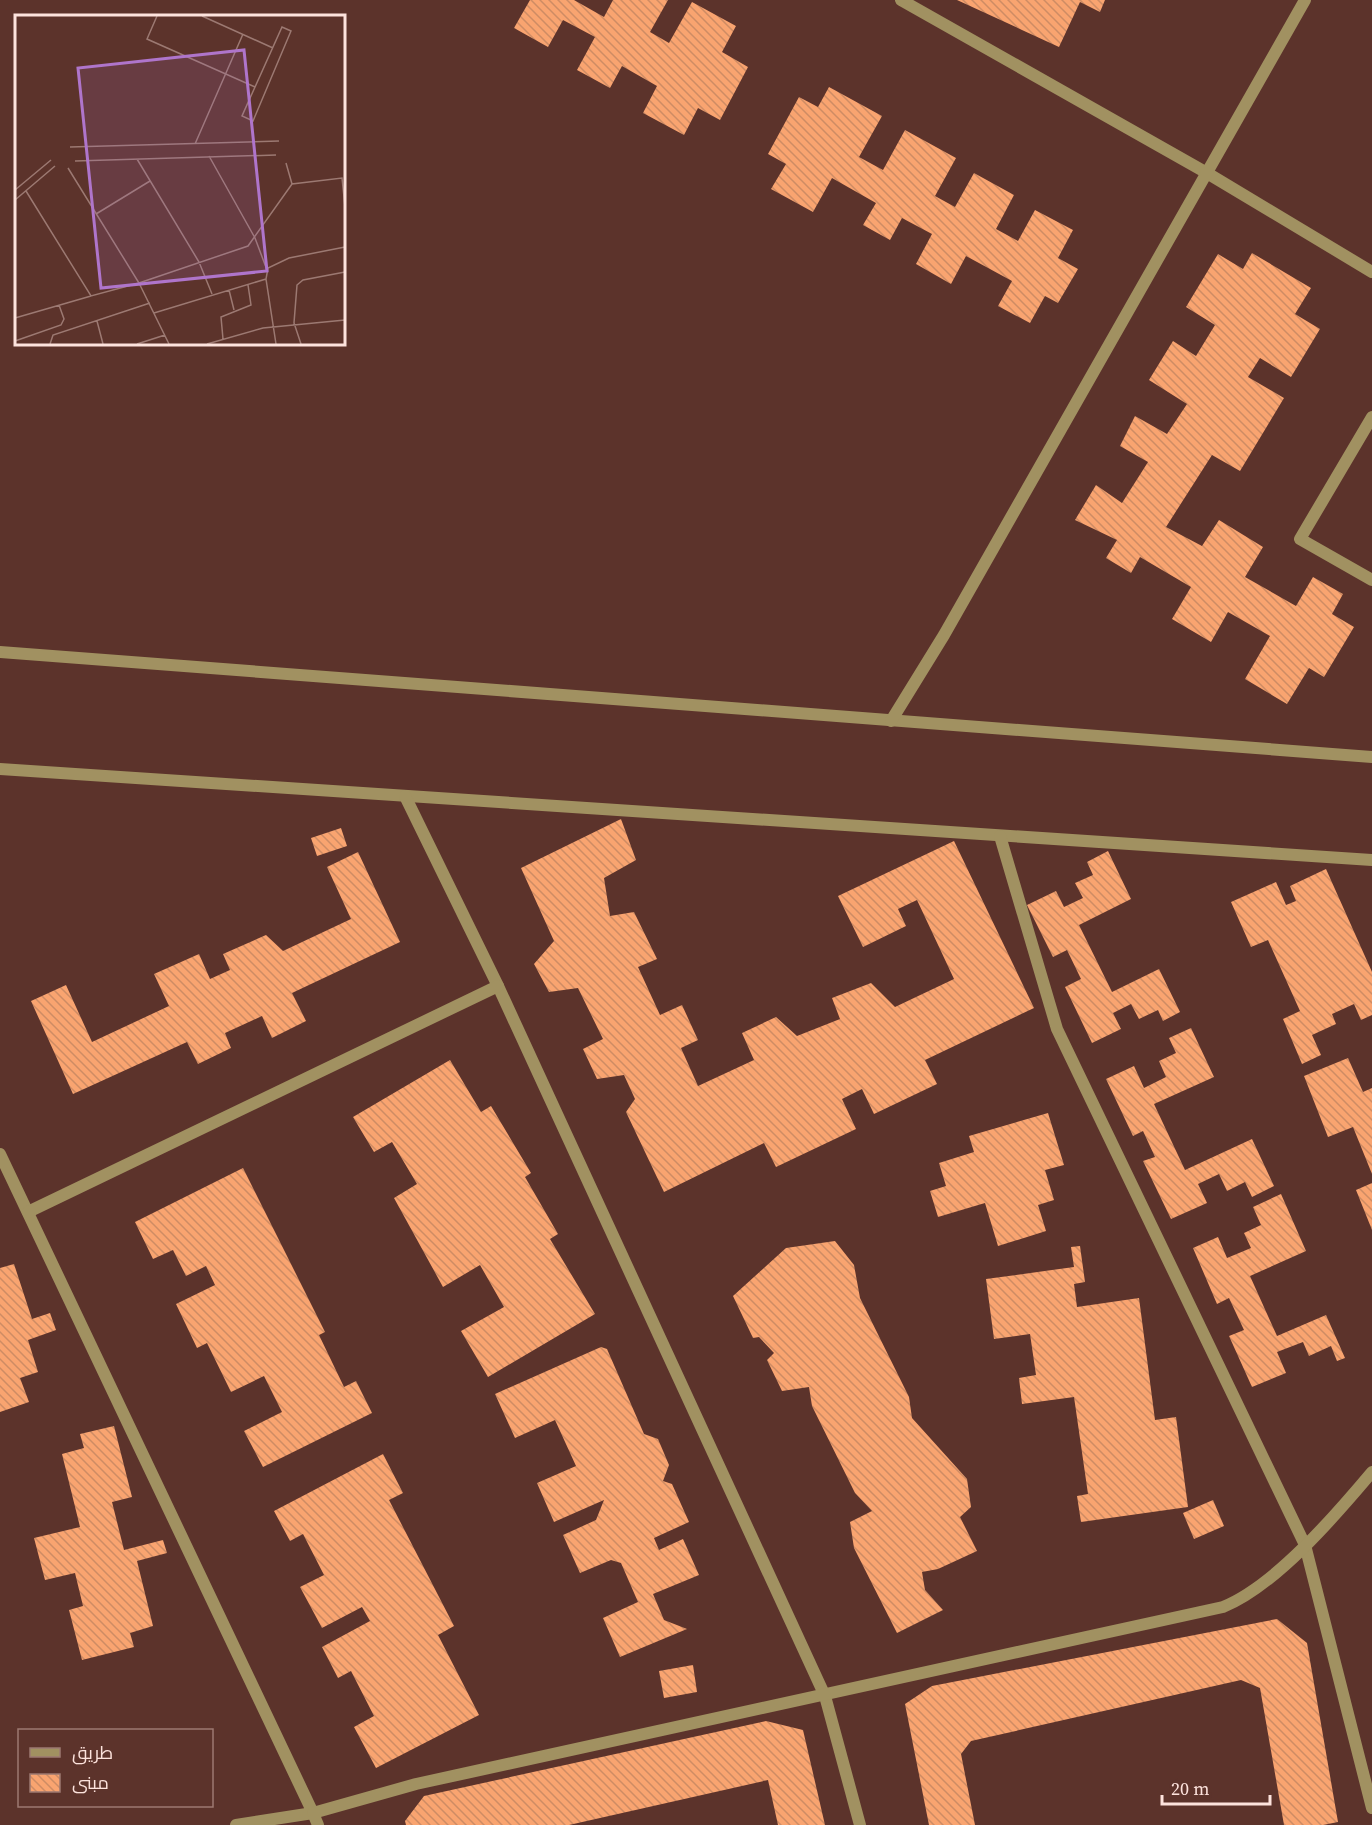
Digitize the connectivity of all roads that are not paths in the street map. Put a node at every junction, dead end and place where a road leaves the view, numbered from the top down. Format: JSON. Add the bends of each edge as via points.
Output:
{"nodes":[{"id":1,"x":901,"y":0,"type":"edge"},
{"id":2,"x":1305,"y":0,"type":"edge"},
{"id":3,"x":1207,"y":173,"type":"junction"},
{"id":4,"x":1372,"y":272,"type":"edge"},
{"id":5,"x":1372,"y":417,"type":"edge"},
{"id":6,"x":1372,"y":580,"type":"edge"},
{"id":7,"x":0,"y":651,"type":"edge"},
{"id":8,"x":891,"y":721,"type":"junction"},
{"id":9,"x":1372,"y":757,"type":"edge"},
{"id":10,"x":0,"y":770,"type":"edge"},
{"id":11,"x":405,"y":796,"type":"junction"},
{"id":12,"x":1000,"y":836,"type":"junction"},
{"id":13,"x":1372,"y":860,"type":"edge"},
{"id":14,"x":498,"y":986,"type":"junction"},
{"id":15,"x":0,"y":1154,"type":"edge"},
{"id":16,"x":28,"y":1212,"type":"junction"},
{"id":17,"x":1372,"y":1472,"type":"edge"},
{"id":18,"x":1305,"y":1545,"type":"junction"},
{"id":19,"x":825,"y":1696,"type":"junction"},
{"id":20,"x":1372,"y":1808,"type":"edge"},
{"id":21,"x":313,"y":1813,"type":"junction"},
{"id":22,"x":236,"y":1825,"type":"edge"},
{"id":23,"x":318,"y":1825,"type":"edge"},
{"id":24,"x":860,"y":1825,"type":"edge"}],
"edges":[{"from":1,"to":3,"type":"street"},
{"from":2,"to":3,"type":"street"},
{"from":3,"to":4,"type":"street"},
{"from":3,"to":8,"type":"street","via":[[944,636]]},
{"from":5,"to":6,"type":"street","via":[[1300,539]]},
{"from":7,"to":8,"type":"street"},
{"from":8,"to":9,"type":"street"},
{"from":10,"to":11,"type":"street"},
{"from":11,"to":12,"type":"street"},
{"from":11,"to":14,"type":"street"},
{"from":12,"to":13,"type":"street"},
{"from":12,"to":18,"type":"street","via":[[1057,1029]]},
{"from":14,"to":16,"type":"street"},
{"from":14,"to":19,"type":"street"},
{"from":15,"to":16,"type":"street"},
{"from":16,"to":21,"type":"street"},
{"from":17,"to":18,"type":"street"},
{"from":18,"to":19,"type":"street","via":[[1265,1582],[1223,1608]]},
{"from":18,"to":20,"type":"street"},
{"from":19,"to":21,"type":"street","via":[[416,1784]]},
{"from":19,"to":24,"type":"street"},
{"from":21,"to":22,"type":"street"},
{"from":21,"to":23,"type":"street"}]}
